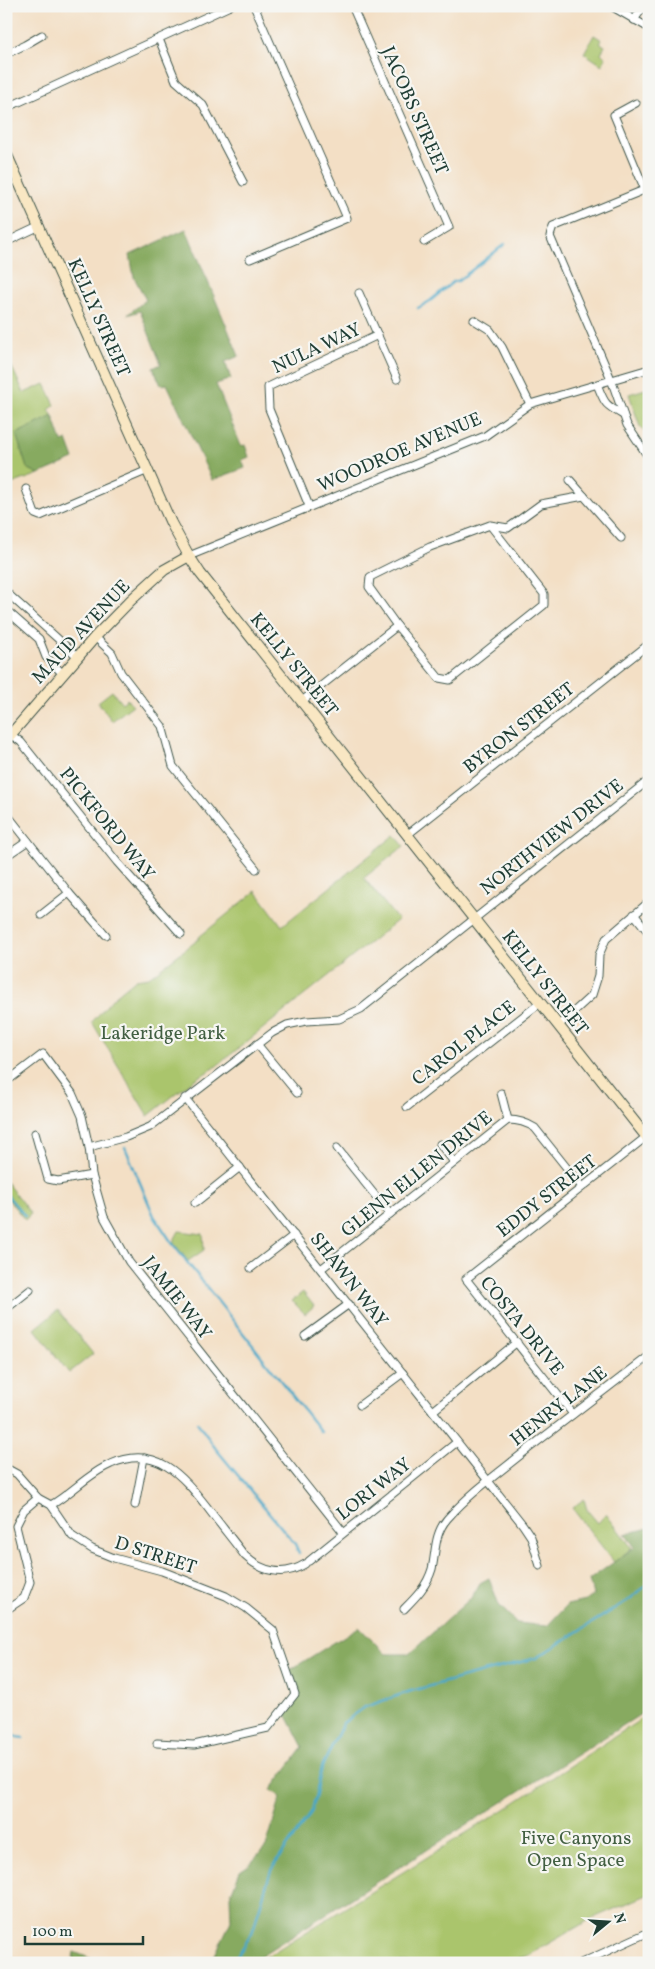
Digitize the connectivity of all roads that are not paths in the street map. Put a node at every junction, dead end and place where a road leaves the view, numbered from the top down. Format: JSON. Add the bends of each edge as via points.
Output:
{"nodes":[{"id":1,"x":230,"y":6,"type":"edge"},
{"id":2,"x":254,"y":6,"type":"edge"},
{"id":3,"x":352,"y":6,"type":"edge"},
{"id":4,"x":611,"y":6,"type":"edge"},
{"id":5,"x":644,"y":6,"type":"edge"},
{"id":6,"x":634,"y":20,"type":"junction"},
{"id":7,"x":649,"y":28,"type":"edge"},
{"id":8,"x":42,"y":35,"type":"dead end"},
{"id":9,"x":158,"y":39,"type":"junction"},
{"id":10,"x":6,"y":54,"type":"edge"},
{"id":11,"x":636,"y":103,"type":"dead end"},
{"id":12,"x":6,"y":108,"type":"edge"},
{"id":13,"x":6,"y":153,"type":"edge"},
{"id":14,"x":242,"y":182,"type":"dead end"},
{"id":15,"x":647,"y":189,"type":"edge"},
{"id":16,"x":40,"y":226,"type":"junction"},
{"id":17,"x":6,"y":242,"type":"edge"},
{"id":18,"x":424,"y":242,"type":"dead end"},
{"id":19,"x":250,"y":259,"type":"dead end"},
{"id":20,"x":359,"y":293,"type":"dead end"},
{"id":21,"x":474,"y":320,"type":"dead end"},
{"id":22,"x":378,"y":335,"type":"junction"},
{"id":23,"x":649,"y":369,"type":"edge"},
{"id":24,"x":397,"y":379,"type":"dead end"},
{"id":25,"x":610,"y":379,"type":"junction"},
{"id":26,"x":597,"y":384,"type":"junction"},
{"id":27,"x":530,"y":404,"type":"junction"},
{"id":28,"x":623,"y":415,"type":"junction"},
{"id":29,"x":649,"y":458,"type":"edge"},
{"id":30,"x":148,"y":470,"type":"junction"},
{"id":31,"x":570,"y":480,"type":"dead end"},
{"id":32,"x":26,"y":489,"type":"dead end"},
{"id":33,"x":584,"y":496,"type":"junction"},
{"id":34,"x":309,"y":506,"type":"junction"},
{"id":35,"x":490,"y":525,"type":"junction"},
{"id":36,"x":621,"y":538,"type":"dead end"},
{"id":37,"x":189,"y":556,"type":"junction"},
{"id":38,"x":6,"y":592,"type":"edge"},
{"id":39,"x":6,"y":610,"type":"edge"},
{"id":40,"x":398,"y":626,"type":"junction"},
{"id":41,"x":95,"y":637,"type":"junction"},
{"id":42,"x":649,"y":644,"type":"edge"},
{"id":43,"x":78,"y":656,"type":"junction"},
{"id":44,"x":63,"y":674,"type":"junction"},
{"id":45,"x":302,"y":701,"type":"junction"},
{"id":46,"x":8,"y":735,"type":"edge"},
{"id":47,"x":649,"y":780,"type":"edge"},
{"id":48,"x":6,"y":813,"type":"edge"},
{"id":49,"x":408,"y":835,"type":"junction"},
{"id":50,"x":28,"y":841,"type":"junction"},
{"id":51,"x":6,"y":856,"type":"edge"},
{"id":52,"x":256,"y":869,"type":"dead end"},
{"id":53,"x":69,"y":892,"type":"junction"},
{"id":54,"x":649,"y":902,"type":"edge"},
{"id":55,"x":634,"y":914,"type":"junction"},
{"id":56,"x":41,"y":915,"type":"dead end"},
{"id":57,"x":474,"y":919,"type":"junction"},
{"id":58,"x":649,"y":933,"type":"edge"},
{"id":59,"x":181,"y":934,"type":"dead end"},
{"id":60,"x":106,"y":935,"type":"dead end"},
{"id":61,"x":540,"y":1003,"type":"junction"},
{"id":62,"x":558,"y":1026,"type":"junction"},
{"id":63,"x":258,"y":1044,"type":"junction"},
{"id":64,"x":6,"y":1082,"type":"edge"},
{"id":65,"x":297,"y":1093,"type":"dead end"},
{"id":66,"x":501,"y":1093,"type":"dead end"},
{"id":67,"x":185,"y":1098,"type":"junction"},
{"id":68,"x":407,"y":1107,"type":"dead end"},
{"id":69,"x":508,"y":1120,"type":"junction"},
{"id":70,"x":35,"y":1133,"type":"dead end"},
{"id":71,"x":648,"y":1139,"type":"edge"},
{"id":72,"x":440,"y":1144,"type":"dead end"},
{"id":73,"x":89,"y":1147,"type":"junction"},
{"id":74,"x":337,"y":1148,"type":"dead end"},
{"id":75,"x":454,"y":1162,"type":"junction"},
{"id":76,"x":240,"y":1167,"type":"junction"},
{"id":77,"x":92,"y":1175,"type":"junction"},
{"id":78,"x":582,"y":1187,"type":"junction"},
{"id":79,"x":195,"y":1203,"type":"dead end"},
{"id":80,"x":390,"y":1214,"type":"junction"},
{"id":81,"x":294,"y":1235,"type":"junction"},
{"id":82,"x":251,"y":1268,"type":"dead end"},
{"id":83,"x":321,"y":1269,"type":"junction"},
{"id":84,"x":466,"y":1279,"type":"joint"},
{"id":85,"x":30,"y":1290,"type":"dead end"},
{"id":86,"x":348,"y":1304,"type":"junction"},
{"id":87,"x":6,"y":1309,"type":"edge"},
{"id":88,"x":305,"y":1336,"type":"dead end"},
{"id":89,"x":517,"y":1342,"type":"junction"},
{"id":90,"x":649,"y":1356,"type":"edge"},
{"id":91,"x":403,"y":1373,"type":"junction"},
{"id":92,"x":360,"y":1405,"type":"dead end"},
{"id":93,"x":433,"y":1410,"type":"junction"},
{"id":94,"x":573,"y":1414,"type":"junction"},
{"id":95,"x":457,"y":1442,"type":"junction"},
{"id":96,"x":144,"y":1458,"type":"junction"},
{"id":97,"x":6,"y":1468,"type":"edge"},
{"id":98,"x":488,"y":1481,"type":"junction"},
{"id":99,"x":38,"y":1498,"type":"junction"},
{"id":100,"x":51,"y":1505,"type":"junction"},
{"id":101,"x":135,"y":1505,"type":"dead end"},
{"id":102,"x":344,"y":1532,"type":"junction"},
{"id":103,"x":540,"y":1566,"type":"dead end"},
{"id":104,"x":404,"y":1609,"type":"dead end"},
{"id":105,"x":6,"y":1610,"type":"edge"},
{"id":106,"x":157,"y":1743,"type":"dead end"},
{"id":107,"x":649,"y":1932,"type":"edge"},
{"id":108,"x":582,"y":1963,"type":"edge"}],
"edges":[{"from":1,"to":9,"type":"street"},
{"from":2,"to":19,"type":"street","via":[[348,218]]},
{"from":3,"to":18,"type":"street","name":"JACOBS STREET","via":[[449,227]]},
{"from":4,"to":6,"type":"street"},
{"from":5,"to":6,"type":"street"},
{"from":6,"to":7,"type":"street"},
{"from":8,"to":10,"type":"street"},
{"from":9,"to":12,"type":"street"},
{"from":9,"to":14,"type":"street","via":[[176,81],[204,105]]},
{"from":11,"to":15,"type":"street","via":[[614,115]]},
{"from":13,"to":16,"type":"street","name":"KELLY STREET"},
{"from":15,"to":25,"type":"street","via":[[552,227],[550,236]]},
{"from":16,"to":17,"type":"street"},
{"from":16,"to":30,"type":"street","name":"KELLY STREET"},
{"from":20,"to":22,"type":"street"},
{"from":21,"to":27,"type":"street","via":[[490,330],[502,347]]},
{"from":22,"to":24,"type":"street"},
{"from":22,"to":34,"type":"street","name":"NULA WAY","via":[[268,388],[269,409]]},
{"from":23,"to":25,"type":"street","name":"WOODROE AVENUE"},
{"from":25,"to":26,"type":"street","name":"WOODROE AVENUE"},
{"from":25,"to":28,"type":"street"},
{"from":26,"to":27,"type":"street","name":"WOODROE AVENUE"},
{"from":26,"to":28,"type":"street","via":[[604,402]]},
{"from":27,"to":34,"type":"street","name":"WOODROE AVENUE","via":[[485,436]]},
{"from":28,"to":29,"type":"street"},
{"from":30,"to":32,"type":"street","via":[[40,516],[35,514]]},
{"from":30,"to":37,"type":"street","name":"KELLY STREET"},
{"from":31,"to":33,"type":"street"},
{"from":33,"to":35,"type":"street","via":[[541,504],[508,528]]},
{"from":33,"to":36,"type":"street"},
{"from":34,"to":37,"type":"street","name":"WOODROE AVENUE"},
{"from":35,"to":40,"type":"street","via":[[430,547],[370,577],[369,587]]},
{"from":35,"to":40,"type":"street","via":[[544,594],[544,605],[450,680],[439,678]]},
{"from":37,"to":41,"type":"street","name":"MAUD AVENUE","via":[[155,576]]},
{"from":37,"to":45,"type":"street","name":"KELLY STREET"},
{"from":38,"to":43,"type":"street"},
{"from":39,"to":44,"type":"street","via":[[39,639],[46,657]]},
{"from":40,"to":45,"type":"street"},
{"from":41,"to":43,"type":"street","name":"MAUD AVENUE"},
{"from":41,"to":52,"type":"street","via":[[112,653],[121,673],[162,726],[173,766]]},
{"from":42,"to":49,"type":"street","name":"BYRON STREET"},
{"from":43,"to":44,"type":"street","name":"MAUD AVENUE"},
{"from":44,"to":46,"type":"street","name":"MAUD AVENUE"},
{"from":45,"to":49,"type":"street","name":"KELLY STREET"},
{"from":46,"to":59,"type":"street","name":"PICKFORD WAY","via":[[21,742],[117,862]]},
{"from":47,"to":57,"type":"street","name":"NORTHVIEW DRIVE"},
{"from":48,"to":50,"type":"street"},
{"from":49,"to":57,"type":"street","name":"KELLY STREET"},
{"from":50,"to":51,"type":"street"},
{"from":50,"to":53,"type":"street"},
{"from":53,"to":56,"type":"street"},
{"from":53,"to":60,"type":"street"},
{"from":54,"to":55,"type":"street"},
{"from":55,"to":58,"type":"street"},
{"from":55,"to":62,"type":"street","via":[[606,939],[599,955],[598,976],[592,995]]},
{"from":57,"to":61,"type":"street","name":"KELLY STREET"},
{"from":57,"to":63,"type":"street","name":"NORTHVIEW DRIVE","via":[[361,1008],[339,1019],[287,1025]]},
{"from":61,"to":62,"type":"street","name":"KELLY STREET"},
{"from":61,"to":68,"type":"street","name":"CAROL PLACE"},
{"from":62,"to":71,"type":"street","name":"KELLY STREET"},
{"from":63,"to":65,"type":"street"},
{"from":63,"to":67,"type":"street","name":"NORTHVIEW DRIVE"},
{"from":64,"to":73,"type":"street","name":"JAMIE WAY","via":[[43,1054],[72,1093],[82,1116]]},
{"from":66,"to":69,"type":"street"},
{"from":67,"to":73,"type":"street","name":"NORTHVIEW DRIVE","via":[[150,1127]]},
{"from":67,"to":76,"type":"street","name":"SHAWN WAY"},
{"from":69,"to":75,"type":"street","name":"GLENN ELLEN DRIVE"},
{"from":69,"to":78,"type":"street","via":[[526,1122],[534,1128]]},
{"from":70,"to":77,"type":"street","via":[[48,1179],[58,1181]]},
{"from":71,"to":78,"type":"street","name":"EDDY STREET"},
{"from":72,"to":75,"type":"street"},
{"from":73,"to":77,"type":"street","name":"JAMIE WAY"},
{"from":74,"to":80,"type":"street"},
{"from":75,"to":80,"type":"street","name":"GLENN ELLEN DRIVE"},
{"from":76,"to":79,"type":"street"},
{"from":76,"to":81,"type":"street","name":"SHAWN WAY"},
{"from":77,"to":102,"type":"street","name":"JAMIE WAY","via":[[104,1217],[129,1262]]},
{"from":78,"to":84,"type":"street","name":"EDDY STREET"},
{"from":80,"to":83,"type":"street","name":"GLENN ELLEN DRIVE"},
{"from":81,"to":82,"type":"street"},
{"from":81,"to":83,"type":"street","name":"SHAWN WAY"},
{"from":83,"to":86,"type":"street","name":"SHAWN WAY"},
{"from":84,"to":89,"type":"street","name":"COSTA DRIVE"},
{"from":85,"to":87,"type":"street"},
{"from":86,"to":88,"type":"street"},
{"from":86,"to":91,"type":"street","name":"SHAWN WAY"},
{"from":89,"to":93,"type":"street"},
{"from":89,"to":94,"type":"street","name":"COSTA DRIVE"},
{"from":90,"to":94,"type":"street","name":"HENRY LANE"},
{"from":91,"to":92,"type":"street"},
{"from":91,"to":93,"type":"street","name":"SHAWN WAY"},
{"from":93,"to":95,"type":"street","name":"SHAWN WAY"},
{"from":94,"to":98,"type":"street","name":"HENRY LANE"},
{"from":95,"to":98,"type":"street","name":"SHAWN WAY"},
{"from":95,"to":102,"type":"street","name":"LORI WAY"},
{"from":96,"to":100,"type":"street","via":[[121,1460],[109,1465]]},
{"from":96,"to":101,"type":"street"},
{"from":96,"to":102,"type":"street","name":"LORI WAY","via":[[161,1462],[176,1472],[253,1563],[272,1572],[292,1570],[307,1562]]},
{"from":97,"to":99,"type":"street","via":[[18,1474]]},
{"from":98,"to":103,"type":"street","name":"SHAWN WAY","via":[[523,1525]]},
{"from":98,"to":104,"type":"street","name":"HENRY LANE","via":[[445,1521],[438,1536],[427,1583]]},
{"from":99,"to":100,"type":"street"},
{"from":99,"to":105,"type":"street","via":[[24,1510],[16,1526],[30,1582],[24,1598]]},
{"from":100,"to":106,"type":"street","name":"D STREET","via":[[72,1536],[92,1550],[162,1571],[226,1596],[273,1630],[295,1694],[268,1728],[194,1745]]},
{"from":107,"to":108,"type":"street"}]}
